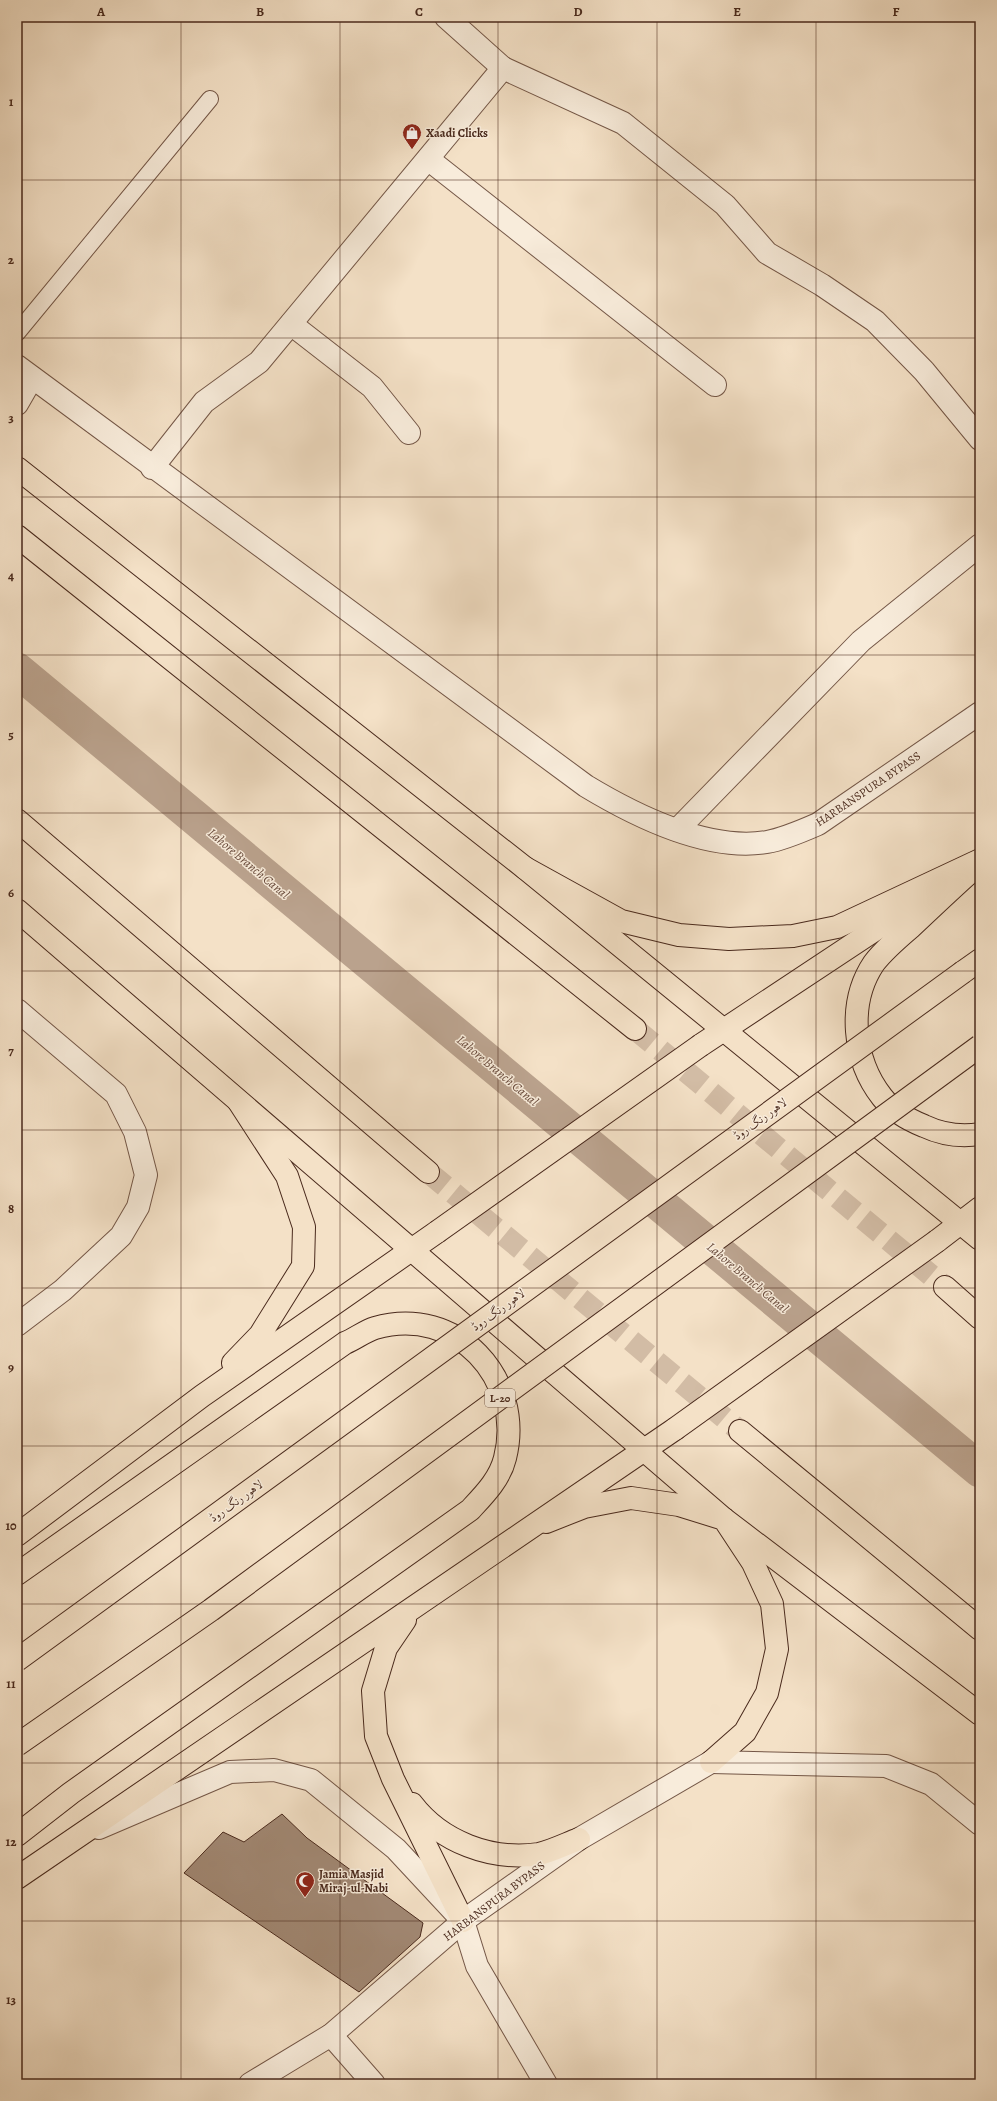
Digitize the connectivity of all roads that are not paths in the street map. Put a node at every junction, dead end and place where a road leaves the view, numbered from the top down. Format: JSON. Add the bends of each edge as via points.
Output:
{"nodes":[{"id":1,"x":446,"y":17,"type":"edge"},
{"id":2,"x":503,"y":68,"type":"junction"},
{"id":3,"x":210,"y":99,"type":"dead end"},
{"id":4,"x":428,"y":159,"type":"junction"},
{"id":5,"x":291,"y":324,"type":"junction"},
{"id":6,"x":17,"y":333,"type":"edge"},
{"id":7,"x":24,"y":372,"type":"edge"},
{"id":8,"x":715,"y":385,"type":"dead end"},
{"id":9,"x":17,"y":404,"type":"edge"},
{"id":10,"x":408,"y":433,"type":"dead end"},
{"id":11,"x":980,"y":439,"type":"edge"},
{"id":12,"x":17,"y":468,"type":"edge"},
{"id":13,"x":152,"y":468,"type":"junction"},
{"id":14,"x":17,"y":536,"type":"edge"},
{"id":15,"x":980,"y":545,"type":"edge"},
{"id":16,"x":980,"y":713,"type":"edge"},
{"id":17,"x":17,"y":820,"type":"edge"},
{"id":18,"x":677,"y":830,"type":"junction"},
{"id":19,"x":980,"y":861,"type":"edge"},
{"id":20,"x":525,"y":868,"type":"junction"},
{"id":21,"x":17,"y":910,"type":"edge"},
{"id":22,"x":971,"y":966,"type":"edge"},
{"id":23,"x":17,"y":1010,"type":"edge"},
{"id":24,"x":635,"y":1030,"type":"tunnel mouth"},
{"id":25,"x":723,"y":1031,"type":"junction"},
{"id":26,"x":980,"y":1046,"type":"edge"},
{"id":27,"x":239,"y":1102,"type":"junction"},
{"id":28,"x":980,"y":1134,"type":"edge"},
{"id":29,"x":428,"y":1172,"type":"tunnel mouth"},
{"id":30,"x":980,"y":1208,"type":"edge"},
{"id":31,"x":960,"y":1222,"type":"junction"},
{"id":32,"x":980,"y":1240,"type":"edge"},
{"id":33,"x":412,"y":1251,"type":"junction"},
{"id":34,"x":944,"y":1287,"type":"tunnel mouth"},
{"id":35,"x":980,"y":1318,"type":"edge"},
{"id":36,"x":17,"y":1325,"type":"edge"},
{"id":37,"x":202,"y":1396,"type":"junction"},
{"id":38,"x":740,"y":1431,"type":"tunnel mouth"},
{"id":39,"x":643,"y":1451,"type":"junction"},
{"id":40,"x":724,"y":1519,"type":"junction"},
{"id":41,"x":533,"y":1527,"type":"junction"},
{"id":42,"x":17,"y":1535,"type":"edge"},
{"id":43,"x":17,"y":1574,"type":"edge"},
{"id":44,"x":411,"y":1610,"type":"junction"},
{"id":45,"x":980,"y":1629,"type":"edge"},
{"id":46,"x":17,"y":1660,"type":"edge"},
{"id":47,"x":980,"y":1714,"type":"edge"},
{"id":48,"x":17,"y":1745,"type":"edge"},
{"id":49,"x":711,"y":1762,"type":"junction"},
{"id":50,"x":393,"y":1779,"type":"junction"},
{"id":51,"x":980,"y":1824,"type":"edge"},
{"id":52,"x":17,"y":1835,"type":"edge"},
{"id":53,"x":78,"y":1837,"type":"junction"},
{"id":54,"x":579,"y":1839,"type":"junction"},
{"id":55,"x":17,"y":1878,"type":"edge"},
{"id":56,"x":463,"y":1921,"type":"junction"},
{"id":57,"x":331,"y":2035,"type":"junction"},
{"id":58,"x":250,"y":2084,"type":"edge"},
{"id":59,"x":374,"y":2084,"type":"edge"},
{"id":60,"x":546,"y":2084,"type":"edge"}],
"edges":[{"from":1,"to":2,"type":"street"},
{"from":2,"to":4,"type":"street"},
{"from":2,"to":11,"type":"street","via":[[623,123],[725,205],[767,253],[822,285],[875,321],[924,371]]},
{"from":3,"to":6,"type":"lane"},
{"from":4,"to":5,"type":"street"},
{"from":4,"to":8,"type":"street"},
{"from":5,"to":10,"type":"street","via":[[372,387]]},
{"from":5,"to":13,"type":"street","via":[[259,362],[204,402]]},
{"from":7,"to":9,"type":"street"},
{"from":7,"to":13,"type":"street","name":"HARBANSPURA BYPASS"},
{"from":12,"to":20,"type":"highway"},
{"from":13,"to":18,"type":"street","name":"HARBANSPURA BYPASS","via":[[586,786],[630,811]]},
{"from":14,"to":24,"type":"highway"},
{"from":15,"to":18,"type":"street","via":[[861,641]]},
{"from":16,"to":18,"type":"street","name":"HARBANSPURA BYPASS","via":[[818,824],[792,835],[766,842],[742,843],[698,837]]},
{"from":17,"to":29,"type":"highway"},
{"from":19,"to":20,"type":"highway","via":[[837,927],[793,936],[729,939],[680,935],[621,921]]},
{"from":19,"to":25,"type":"highway"},
{"from":19,"to":28,"type":"highway","via":[[874,964],[859,996],[856,1032],[864,1067],[882,1098],[908,1119],[937,1132],[970,1136]]},
{"from":20,"to":25,"type":"highway"},
{"from":21,"to":27,"type":"highway"},
{"from":22,"to":46,"type":"highway","name":"لاہور رنگ روڈ","bridge":true},
{"from":23,"to":36,"type":"street","via":[[116,1094],[135,1132],[146,1175],[138,1207],[120,1236],[63,1290]]},
{"from":25,"to":31,"type":"highway"},
{"from":25,"to":33,"type":"highway","bridge":true},
{"from":26,"to":48,"type":"highway","number":"L-20","bridge":true,"via":[[211,1610]]},
{"from":27,"to":33,"type":"highway"},
{"from":27,"to":37,"type":"highway","via":[[287,1176],[304,1227],[302,1266],[260,1335]]},
{"from":30,"to":31,"type":"highway"},
{"from":31,"to":32,"type":"highway"},
{"from":31,"to":39,"type":"highway","bridge":true},
{"from":33,"to":37,"type":"highway"},
{"from":33,"to":39,"type":"highway"},
{"from":34,"to":35,"type":"highway"},
{"from":37,"to":42,"type":"highway"},
{"from":38,"to":45,"type":"highway"},
{"from":39,"to":40,"type":"highway"},
{"from":39,"to":41,"type":"highway"},
{"from":40,"to":41,"type":"highway","via":[[679,1505],[631,1498],[584,1507]]},
{"from":40,"to":47,"type":"highway"},
{"from":40,"to":49,"type":"highway","via":[[753,1563],[772,1604],[777,1649],[767,1693],[745,1732]]},
{"from":41,"to":44,"type":"highway"},
{"from":43,"to":52,"type":"highway","via":[[345,1343],[375,1328],[407,1323],[440,1329],[469,1345],[491,1369],[505,1397],[510,1429],[505,1460],[491,1488],[470,1510],[71,1793]]},
{"from":44,"to":50,"type":"highway","via":[[386,1648],[374,1692],[376,1736]]},
{"from":44,"to":53,"type":"highway"},
{"from":49,"to":51,"type":"street","via":[[886,1766],[931,1784]]},
{"from":49,"to":54,"type":"street","name":"HARBANSPURA BYPASS"},
{"from":50,"to":54,"type":"highway","via":[[422,1817],[456,1842],[497,1854],[539,1854]]},
{"from":50,"to":56,"type":"highway"},
{"from":53,"to":55,"type":"highway"},
{"from":53,"to":56,"type":"street","via":[[230,1772],[274,1770],[311,1780],[396,1849]]},
{"from":54,"to":56,"type":"street","name":"HARBANSPURA BYPASS"},
{"from":56,"to":57,"type":"street","name":"HARBANSPURA BYPASS"},
{"from":56,"to":60,"type":"street","via":[[477,1966]]},
{"from":57,"to":58,"type":"street","name":"HARBANSPURA BYPASS"},
{"from":57,"to":59,"type":"street"}]}
